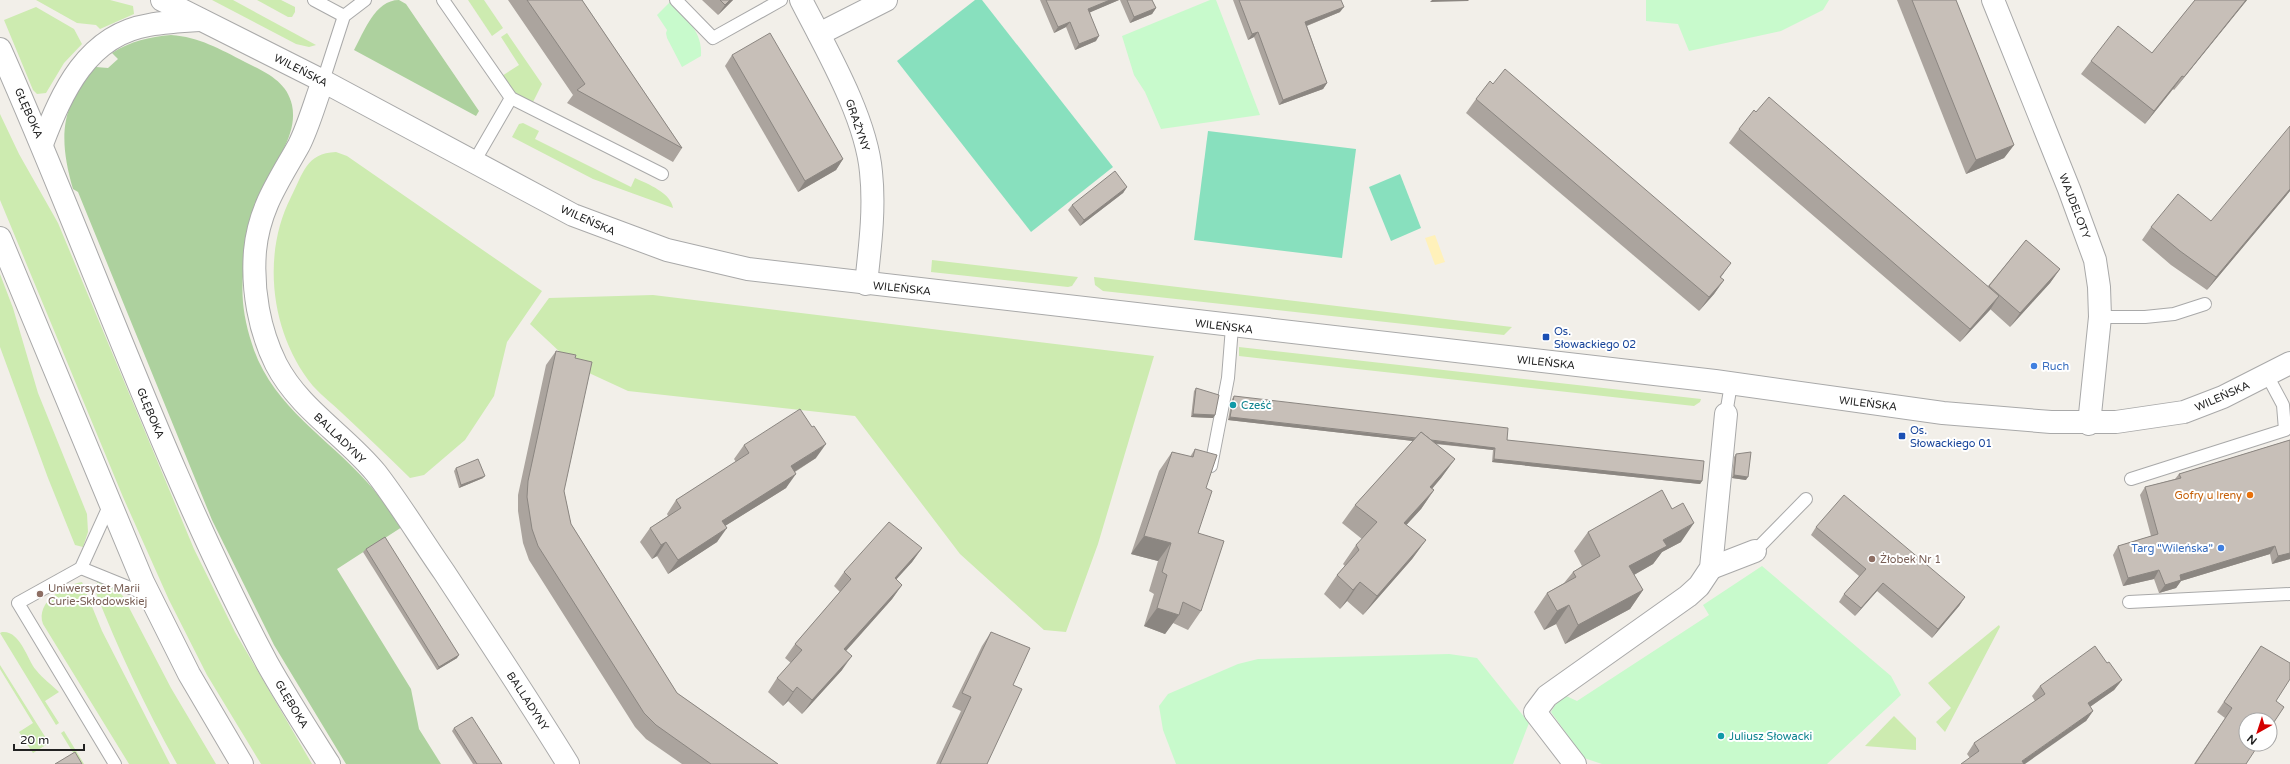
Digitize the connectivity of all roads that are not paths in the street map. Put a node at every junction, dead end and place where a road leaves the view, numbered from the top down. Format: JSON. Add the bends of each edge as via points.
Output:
{"nodes":[{"id":1,"x":314,"y":0,"type":"edge"},
{"id":2,"x":365,"y":0,"type":"edge"},
{"id":3,"x":443,"y":0,"type":"edge"},
{"id":4,"x":676,"y":0,"type":"edge"},
{"id":5,"x":781,"y":0,"type":"edge"},
{"id":6,"x":801,"y":0,"type":"edge"},
{"id":7,"x":886,"y":0,"type":"edge"},
{"id":8,"x":1993,"y":0,"type":"edge"},
{"id":9,"x":162,"y":1,"type":"edge"},
{"id":10,"x":344,"y":16,"type":"junction"},
{"id":11,"x":201,"y":20,"type":"junction"},
{"id":12,"x":819,"y":34,"type":"junction"},
{"id":13,"x":0,"y":49,"type":"edge"},
{"id":14,"x":323,"y":81,"type":"junction"},
{"id":15,"x":511,"y":98,"type":"junction"},
{"id":16,"x":42,"y":144,"type":"junction"},
{"id":17,"x":474,"y":162,"type":"junction"},
{"id":18,"x":662,"y":174,"type":"dead end"},
{"id":19,"x":0,"y":238,"type":"edge"},
{"id":20,"x":866,"y":284,"type":"junction"},
{"id":21,"x":2205,"y":304,"type":"dead end"},
{"id":22,"x":2100,"y":317,"type":"junction"},
{"id":23,"x":1232,"y":327,"type":"junction"},
{"id":24,"x":2290,"y":363,"type":"edge"},
{"id":25,"x":2267,"y":375,"type":"junction"},
{"id":26,"x":1730,"y":384,"type":"junction"},
{"id":27,"x":2286,"y":406,"type":"edge"},
{"id":28,"x":1726,"y":414,"type":"joint"},
{"id":29,"x":2089,"y":424,"type":"junction"},
{"id":30,"x":1211,"y":466,"type":"edge"},
{"id":31,"x":2131,"y":479,"type":"dead end"},
{"id":32,"x":1806,"y":499,"type":"dead end"},
{"id":33,"x":110,"y":504,"type":"junction"},
{"id":34,"x":1755,"y":551,"type":"joint"},
{"id":35,"x":81,"y":568,"type":"junction"},
{"id":36,"x":1711,"y":568,"type":"junction"},
{"id":37,"x":2290,"y":594,"type":"edge"},
{"id":38,"x":150,"y":596,"type":"junction"},
{"id":39,"x":2129,"y":602,"type":"dead end"},
{"id":40,"x":115,"y":764,"type":"edge"},
{"id":41,"x":242,"y":764,"type":"edge"},
{"id":42,"x":329,"y":764,"type":"edge"},
{"id":43,"x":568,"y":764,"type":"edge"},
{"id":44,"x":1575,"y":764,"type":"edge"}],
"edges":[{"from":1,"to":10,"type":"lane"},
{"from":2,"to":10,"type":"lane"},
{"from":3,"to":15,"type":"lane"},
{"from":4,"to":5,"type":"lane","via":[[713,38]]},
{"from":6,"to":12,"type":"street","name":"GRAŻYNY"},
{"from":7,"to":12,"type":"street"},
{"from":8,"to":22,"type":"street","name":"WAJDELOTY","via":[[2095,260]]},
{"from":9,"to":11,"type":"street","name":"WILEŃSKA"},
{"from":10,"to":14,"type":"lane"},
{"from":11,"to":14,"type":"street","name":"WILEŃSKA"},
{"from":11,"to":16,"type":"street","via":[[148,25],[110,40],[84,61],[74,73],[54,112]]},
{"from":12,"to":20,"type":"street","name":"GRAŻYNY","via":[[854,110],[864,137],[871,171],[872,210]]},
{"from":13,"to":16,"type":"street","name":"GŁĘBOKA"},
{"from":14,"to":17,"type":"street","name":"WILEŃSKA"},
{"from":14,"to":43,"type":"street","name":"BALLADYNY","via":[[300,143],[267,202],[259,225],[254,281],[265,336],[276,364],[289,385],[317,417],[352,448],[389,491]]},
{"from":15,"to":17,"type":"lane"},
{"from":15,"to":18,"type":"lane"},
{"from":16,"to":42,"type":"street","name":"GŁĘBOKA","via":[[138,383],[208,544],[268,664]]},
{"from":17,"to":20,"type":"street","name":"WILEŃSKA","via":[[573,214],[667,250],[748,270]]},
{"from":19,"to":33,"type":"street"},
{"from":20,"to":23,"type":"street","name":"WILEŃSKA"},
{"from":21,"to":22,"type":"lane","via":[[2174,314]]},
{"from":22,"to":29,"type":"street","name":"WAJDELOTY"},
{"from":23,"to":26,"type":"street","name":"WILEŃSKA"},
{"from":23,"to":30,"type":"lane","via":[[1229,371]]},
{"from":24,"to":25,"type":"street","name":"WILEŃSKA"},
{"from":25,"to":27,"type":"lane"},
{"from":25,"to":29,"type":"street","name":"WILEŃSKA","via":[[2204,406],[2184,412]]},
{"from":26,"to":28,"type":"lane"},
{"from":26,"to":29,"type":"street","name":"WILEŃSKA","via":[[1943,413]]},
{"from":27,"to":31,"type":"lane","via":[[2285,430]]},
{"from":28,"to":36,"type":"street"},
{"from":32,"to":34,"type":"lane"},
{"from":33,"to":35,"type":"lane"},
{"from":33,"to":38,"type":"street"},
{"from":34,"to":36,"type":"street"},
{"from":35,"to":38,"type":"lane"},
{"from":35,"to":40,"type":"lane","via":[[18,603]]},
{"from":36,"to":44,"type":"street","via":[[1699,586],[1688,596],[1547,696],[1535,712]]},
{"from":37,"to":39,"type":"lane"},
{"from":38,"to":41,"type":"street","via":[[190,674]]}]}
